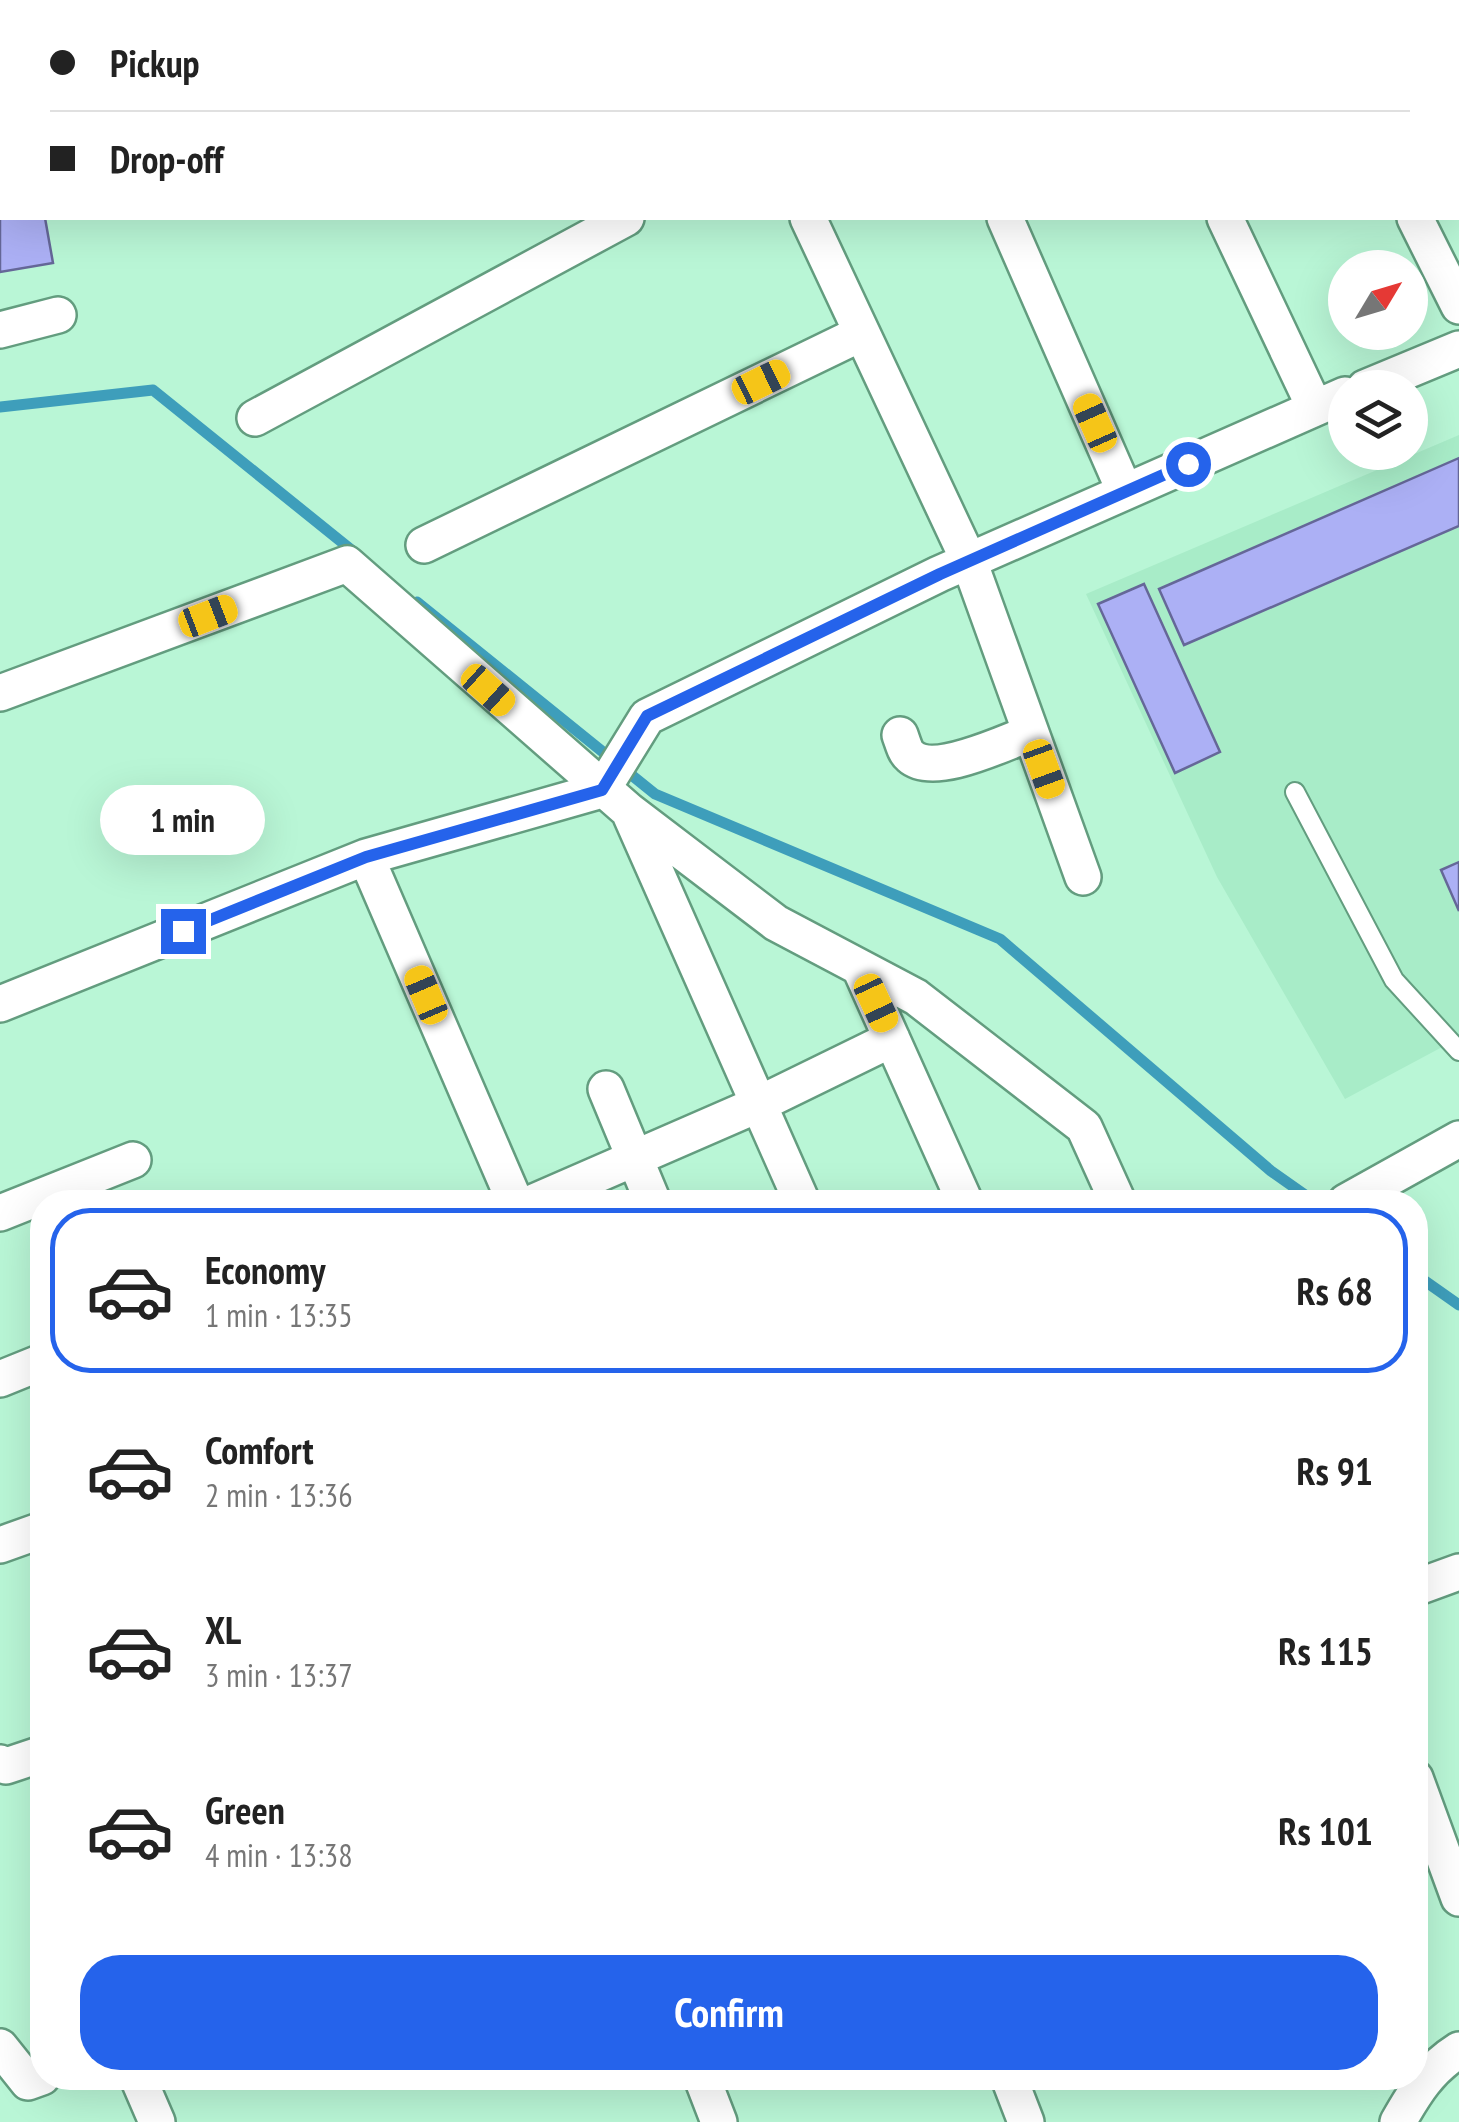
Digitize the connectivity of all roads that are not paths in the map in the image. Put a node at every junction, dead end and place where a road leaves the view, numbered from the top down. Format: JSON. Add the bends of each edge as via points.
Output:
{"nodes":[{"id":1,"x":622,"y":220,"type":"edge"},
{"id":2,"x":809,"y":220,"type":"edge"},
{"id":3,"x":1006,"y":220,"type":"edge"},
{"id":4,"x":1226,"y":220,"type":"edge"},
{"id":5,"x":1416,"y":220,"type":"edge"},
{"id":6,"x":1459,"y":306,"type":"edge"},
{"id":7,"x":58,"y":314,"type":"dead end"},
{"id":8,"x":0,"y":330,"type":"edge"},
{"id":9,"x":862,"y":333,"type":"junction"},
{"id":10,"x":1459,"y":349,"type":"edge"},
{"id":11,"x":1408,"y":370,"type":"edge"},
{"id":12,"x":1328,"y":398,"type":"edge"},
{"id":13,"x":1328,"y":403,"type":"edge"},
{"id":14,"x":255,"y":418,"type":"dead end"},
{"id":15,"x":1125,"y":492,"type":"junction"},
{"id":16,"x":424,"y":545,"type":"dead end"},
{"id":17,"x":969,"y":560,"type":"junction"},
{"id":18,"x":0,"y":693,"type":"edge"},
{"id":19,"x":1031,"y":733,"type":"junction"},
{"id":20,"x":900,"y":736,"type":"dead end"},
{"id":21,"x":1295,"y":792,"type":"dead end"},
{"id":22,"x":613,"y":794,"type":"junction"},
{"id":23,"x":366,"y":857,"type":"junction"},
{"id":24,"x":1084,"y":877,"type":"dead end"},
{"id":25,"x":860,"y":968,"type":"junction"},
{"id":26,"x":0,"y":1004,"type":"edge"},
{"id":27,"x":892,"y":1039,"type":"junction"},
{"id":28,"x":1459,"y":1051,"type":"edge"},
{"id":29,"x":606,"y":1089,"type":"dead end"},
{"id":30,"x":759,"y":1104,"type":"junction"},
{"id":31,"x":1459,"y":1139,"type":"edge"},
{"id":32,"x":633,"y":1159,"type":"junction"},
{"id":33,"x":133,"y":1160,"type":"dead end"},
{"id":34,"x":58,"y":1190,"type":"edge"},
{"id":35,"x":509,"y":1190,"type":"edge"},
{"id":36,"x":562,"y":1190,"type":"edge"},
{"id":37,"x":648,"y":1190,"type":"edge"},
{"id":38,"x":797,"y":1190,"type":"edge"},
{"id":39,"x":960,"y":1190,"type":"edge"},
{"id":40,"x":1113,"y":1190,"type":"edge"},
{"id":41,"x":1368,"y":1190,"type":"edge"},
{"id":42,"x":30,"y":1201,"type":"edge"},
{"id":43,"x":0,"y":1213,"type":"edge"},
{"id":44,"x":30,"y":1367,"type":"edge"},
{"id":45,"x":0,"y":1379,"type":"edge"},
{"id":46,"x":30,"y":1534,"type":"edge"},
{"id":47,"x":0,"y":1545,"type":"edge"},
{"id":48,"x":1459,"y":1572,"type":"edge"},
{"id":49,"x":1428,"y":1583,"type":"edge"},
{"id":50,"x":30,"y":1758,"type":"edge"},
{"id":51,"x":0,"y":1762,"type":"edge"},
{"id":52,"x":1428,"y":1813,"type":"edge"},
{"id":53,"x":1459,"y":1898,"type":"edge"},
{"id":54,"x":0,"y":2047,"type":"edge"},
{"id":55,"x":1459,"y":2050,"type":"edge"},
{"id":56,"x":1428,"y":2075,"type":"edge"},
{"id":57,"x":30,"y":2081,"type":"edge"},
{"id":58,"x":143,"y":2090,"type":"edge"},
{"id":59,"x":707,"y":2090,"type":"edge"},
{"id":60,"x":1014,"y":2090,"type":"edge"},
{"id":61,"x":1417,"y":2090,"type":"edge"},
{"id":62,"x":157,"y":2122,"type":"edge"},
{"id":63,"x":719,"y":2122,"type":"edge"},
{"id":64,"x":1026,"y":2122,"type":"edge"},
{"id":65,"x":1398,"y":2122,"type":"edge"}],
"edges":[{"from":1,"to":14,"type":"street"},
{"from":2,"to":9,"type":"street"},
{"from":3,"to":15,"type":"street"},
{"from":4,"to":12,"type":"street"},
{"from":5,"to":6,"type":"street"},
{"from":7,"to":8,"type":"street"},
{"from":9,"to":16,"type":"street"},
{"from":9,"to":17,"type":"street"},
{"from":10,"to":11,"type":"street"},
{"from":13,"to":15,"type":"street"},
{"from":15,"to":17,"type":"street"},
{"from":17,"to":19,"type":"street"},
{"from":17,"to":22,"type":"street","via":[[647,716]]},
{"from":18,"to":22,"type":"street","via":[[347,564]]},
{"from":19,"to":20,"type":"street","via":[[942,763],[918,762]]},
{"from":19,"to":24,"type":"street"},
{"from":21,"to":28,"type":"lane","via":[[1394,980]]},
{"from":22,"to":23,"type":"street"},
{"from":22,"to":25,"type":"street","via":[[776,923]]},
{"from":22,"to":30,"type":"street"},
{"from":23,"to":26,"type":"street"},
{"from":23,"to":35,"type":"street"},
{"from":25,"to":27,"type":"street"},
{"from":25,"to":40,"type":"street","via":[[916,997],[1084,1127]]},
{"from":27,"to":30,"type":"street"},
{"from":27,"to":39,"type":"street"},
{"from":29,"to":32,"type":"street"},
{"from":30,"to":32,"type":"street"},
{"from":30,"to":38,"type":"street"},
{"from":31,"to":41,"type":"street"},
{"from":32,"to":36,"type":"street"},
{"from":32,"to":37,"type":"street"},
{"from":33,"to":34,"type":"street"},
{"from":42,"to":43,"type":"street"},
{"from":44,"to":45,"type":"street"},
{"from":46,"to":47,"type":"street"},
{"from":48,"to":49,"type":"street"},
{"from":50,"to":51,"type":"street"},
{"from":52,"to":53,"type":"street"},
{"from":54,"to":57,"type":"street"},
{"from":55,"to":56,"type":"street"},
{"from":58,"to":62,"type":"street"},
{"from":59,"to":63,"type":"street"},
{"from":60,"to":64,"type":"street"},
{"from":61,"to":65,"type":"street"}]}
